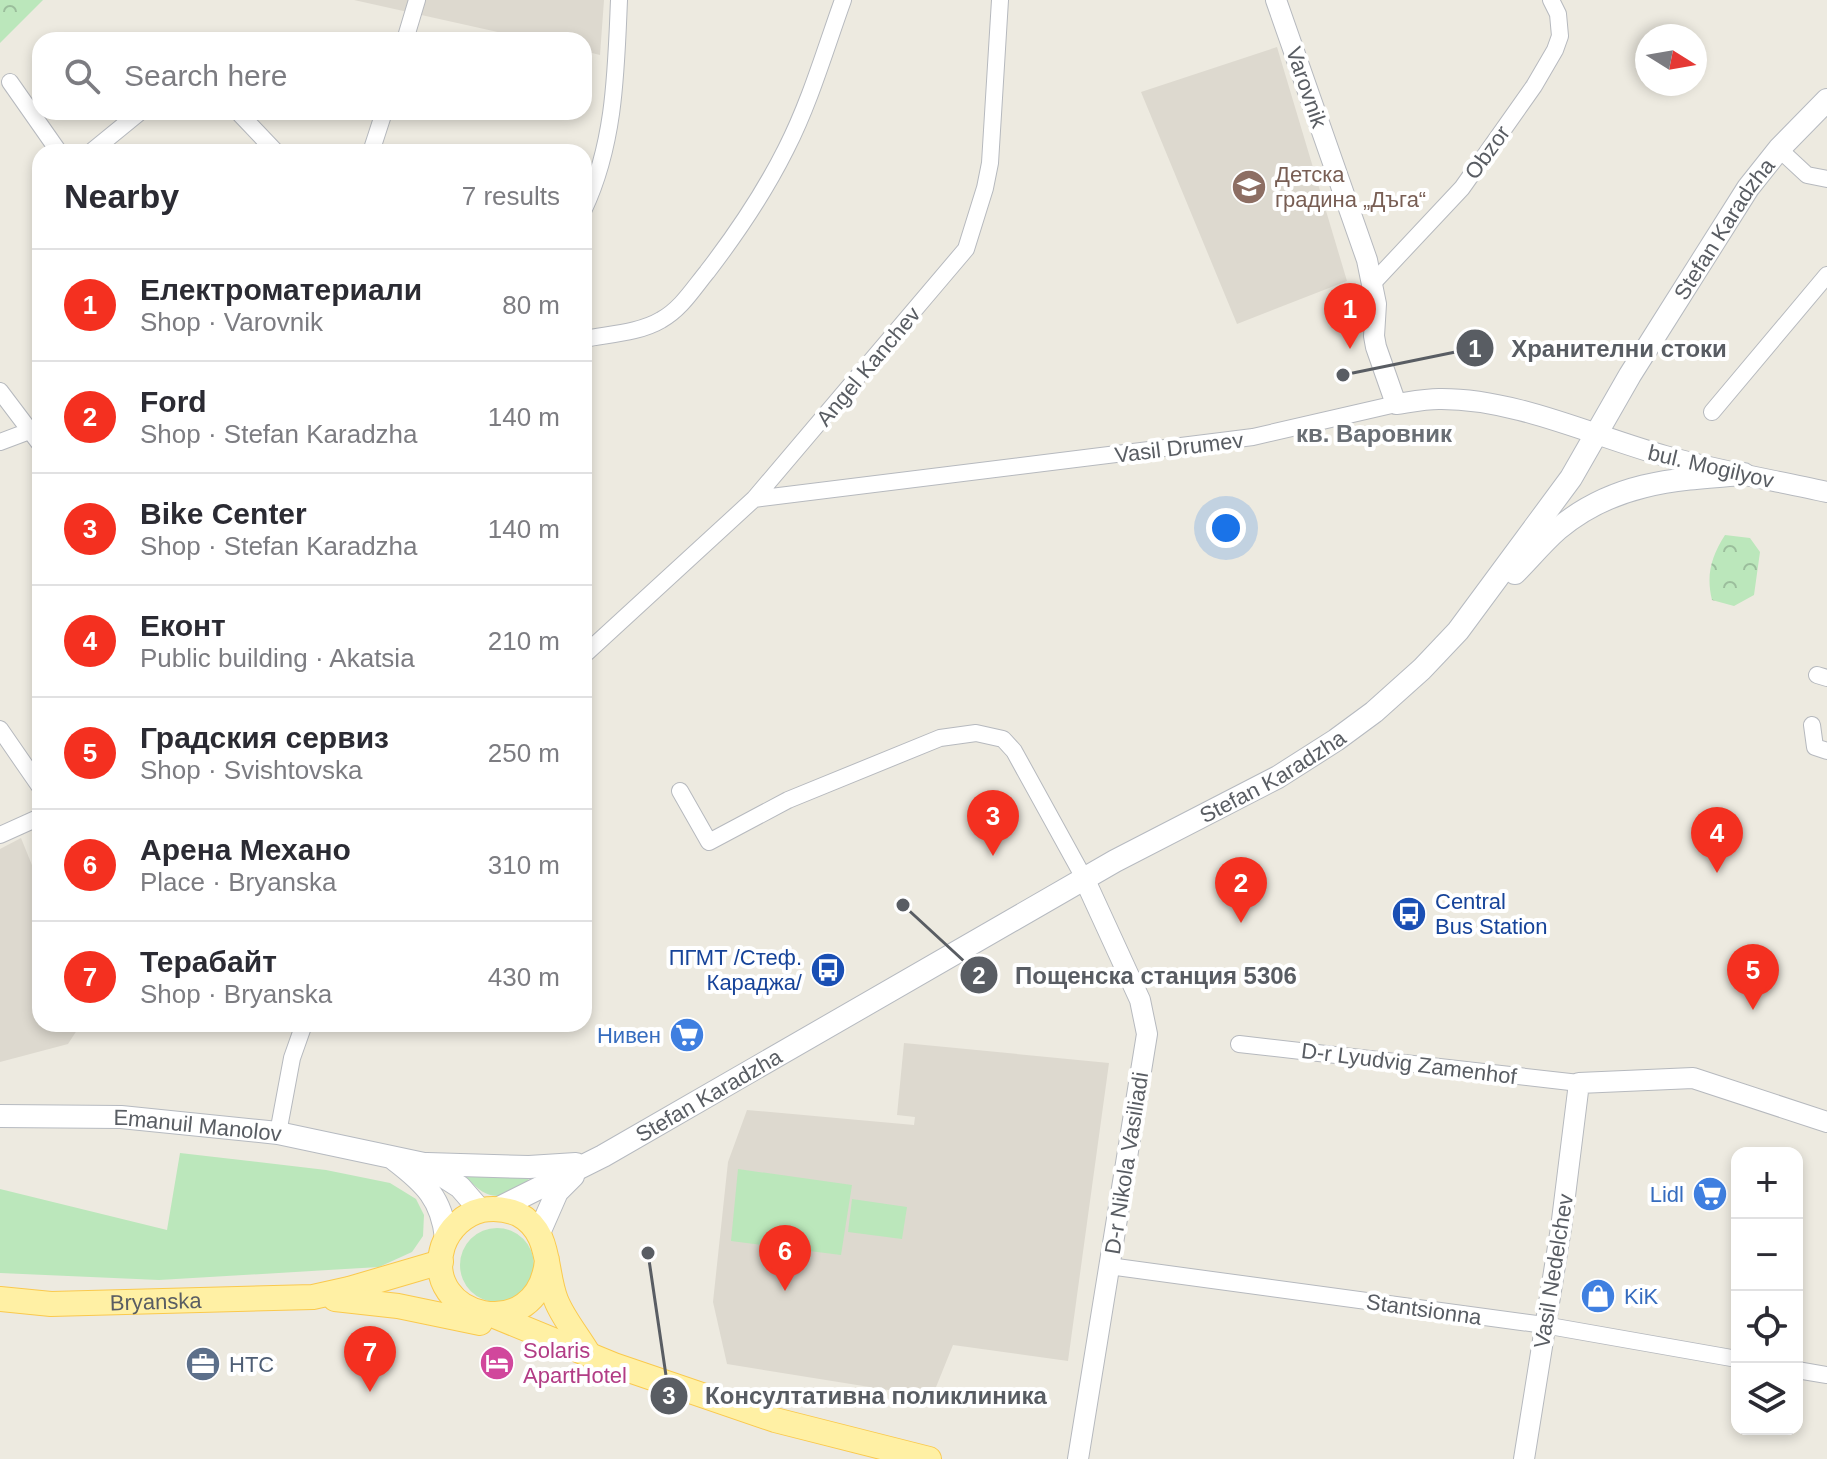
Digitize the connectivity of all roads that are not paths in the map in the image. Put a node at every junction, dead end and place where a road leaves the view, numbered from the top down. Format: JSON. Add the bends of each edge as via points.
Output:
{"nodes":[{"id":1,"x":417,"y":0,"type":"edge"},
{"id":2,"x":619,"y":0,"type":"edge"},
{"id":3,"x":843,"y":0,"type":"edge"},
{"id":4,"x":1000,"y":0,"type":"edge"},
{"id":5,"x":1276,"y":0,"type":"edge"},
{"id":6,"x":1551,"y":0,"type":"edge"},
{"id":7,"x":407,"y":32,"type":"edge"},
{"id":8,"x":10,"y":82,"type":"dead end"},
{"id":9,"x":1827,"y":100,"type":"edge"},
{"id":10,"x":32,"y":113,"type":"edge"},
{"id":11,"x":37,"y":120,"type":"edge"},
{"id":12,"x":130,"y":120,"type":"edge"},
{"id":13,"x":246,"y":120,"type":"edge"},
{"id":14,"x":381,"y":120,"type":"edge"},
{"id":15,"x":53,"y":144,"type":"edge"},
{"id":16,"x":101,"y":144,"type":"edge"},
{"id":17,"x":268,"y":144,"type":"edge"},
{"id":18,"x":374,"y":144,"type":"edge"},
{"id":19,"x":1779,"y":149,"type":"junction"},
{"id":20,"x":1827,"y":179,"type":"edge"},
{"id":21,"x":592,"y":187,"type":"edge"},
{"id":22,"x":1827,"y":275,"type":"edge"},
{"id":23,"x":1371,"y":285,"type":"junction"},
{"id":24,"x":1820,"y":294,"type":"edge"},
{"id":25,"x":592,"y":337,"type":"edge"},
{"id":26,"x":0,"y":391,"type":"edge"},
{"id":27,"x":1396,"y":404,"type":"junction"},
{"id":28,"x":1712,"y":412,"type":"dead end"},
{"id":29,"x":32,"y":428,"type":"edge"},
{"id":30,"x":32,"y":435,"type":"edge"},
{"id":31,"x":1596,"y":436,"type":"junction"},
{"id":32,"x":0,"y":442,"type":"edge"},
{"id":33,"x":1744,"y":474,"type":"junction"},
{"id":34,"x":1827,"y":492,"type":"edge"},
{"id":35,"x":754,"y":499,"type":"junction"},
{"id":36,"x":1458,"y":631,"type":"junction"},
{"id":37,"x":592,"y":648,"type":"edge"},
{"id":38,"x":1812,"y":725,"type":"dead end"},
{"id":39,"x":0,"y":729,"type":"edge"},
{"id":40,"x":1827,"y":751,"type":"edge"},
{"id":41,"x":32,"y":775,"type":"edge"},
{"id":42,"x":680,"y":791,"type":"dead end"},
{"id":43,"x":32,"y":821,"type":"edge"},
{"id":44,"x":0,"y":835,"type":"edge"},
{"id":45,"x":1084,"y":878,"type":"junction"},
{"id":46,"x":301,"y":1032,"type":"edge"},
{"id":47,"x":1239,"y":1044,"type":"dead end"},
{"id":48,"x":1579,"y":1083,"type":"junction"},
{"id":49,"x":0,"y":1116,"type":"edge"},
{"id":50,"x":1827,"y":1122,"type":"edge"},
{"id":51,"x":278,"y":1133,"type":"junction"},
{"id":52,"x":394,"y":1159,"type":"junction"},
{"id":53,"x":589,"y":1163,"type":"junction"},
{"id":54,"x":424,"y":1164,"type":"junction"},
{"id":55,"x":490,"y":1209,"type":"junction"},
{"id":56,"x":539,"y":1233,"type":"junction"},
{"id":57,"x":446,"y":1238,"type":"junction"},
{"id":58,"x":547,"y":1260,"type":"junction"},
{"id":59,"x":441,"y":1262,"type":"junction"},
{"id":60,"x":1109,"y":1266,"type":"junction"},
{"id":61,"x":349,"y":1289,"type":"junction"},
{"id":62,"x":313,"y":1297,"type":"junction"},
{"id":63,"x":0,"y":1299,"type":"edge"},
{"id":64,"x":464,"y":1306,"type":"junction"},
{"id":65,"x":492,"y":1315,"type":"junction"},
{"id":66,"x":1544,"y":1325,"type":"junction"},
{"id":67,"x":597,"y":1357,"type":"junction"},
{"id":68,"x":1731,"y":1358,"type":"edge"},
{"id":69,"x":1803,"y":1371,"type":"edge"},
{"id":70,"x":1827,"y":1375,"type":"edge"},
{"id":71,"x":929,"y":1459,"type":"edge"},
{"id":72,"x":1078,"y":1459,"type":"edge"},
{"id":73,"x":1524,"y":1459,"type":"edge"}],
"edges":[{"from":1,"to":7,"type":"street"},
{"from":2,"to":21,"type":"street","via":[[615,102]]},
{"from":3,"to":25,"type":"street","via":[[787,148],[719,256],[678,309],[660,321]]},
{"from":4,"to":35,"type":"street","name":"Angel Kanchev","via":[[990,163],[966,249]]},
{"from":5,"to":23,"type":"street","name":"Varovnik","via":[[1367,260]]},
{"from":6,"to":23,"type":"street","name":"Obzor","via":[[1560,36],[1534,86],[1462,188]]},
{"from":8,"to":10,"type":"street"},
{"from":9,"to":19,"type":"main road","name":"Stefan Karadzha"},
{"from":11,"to":15,"type":"street"},
{"from":12,"to":16,"type":"street"},
{"from":13,"to":17,"type":"street"},
{"from":14,"to":18,"type":"street"},
{"from":19,"to":20,"type":"street","via":[[1807,175]]},
{"from":19,"to":31,"type":"main road","name":"Stefan Karadzha","via":[[1748,188]]},
{"from":22,"to":24,"type":"street"},
{"from":23,"to":27,"type":"street","name":"Varovnik","via":[[1374,336]]},
{"from":24,"to":28,"type":"street"},
{"from":26,"to":29,"type":"street"},
{"from":27,"to":31,"type":"street","name":"Vasil Drumev","via":[[1439,399],[1493,406],[1560,421]]},
{"from":27,"to":35,"type":"street","name":"Vasil Drumev","via":[[1253,437]]},
{"from":30,"to":32,"type":"street"},
{"from":31,"to":33,"type":"street","name":"bul. Mogilyov"},
{"from":31,"to":36,"type":"main road","name":"Stefan Karadzha"},
{"from":33,"to":34,"type":"street","name":"bul. Mogilyov"},
{"from":33,"to":36,"type":"main road","via":[[1653,483],[1596,504],[1558,530]]},
{"from":35,"to":37,"type":"street","name":"Angel Kanchev"},
{"from":36,"to":45,"type":"main road","name":"Stefan Karadzha","via":[[1393,695],[1336,740],[1278,777]]},
{"from":38,"to":40,"type":"street","via":[[1815,747]]},
{"from":39,"to":41,"type":"street"},
{"from":42,"to":45,"type":"street","via":[[709,842],[788,800],[940,738],[976,733],[1003,739],[1014,751]]},
{"from":43,"to":44,"type":"street"},
{"from":45,"to":53,"type":"main road","name":"Stefan Karadzha"},
{"from":45,"to":60,"type":"street","name":"D-r Nikola Vasiliadi","via":[[1140,1000],[1147,1034]]},
{"from":46,"to":51,"type":"street"},
{"from":47,"to":48,"type":"street","name":"D-r Lyudvig Zamenhof"},
{"from":48,"to":50,"type":"street","via":[[1693,1078]]},
{"from":48,"to":66,"type":"street","name":"Vasil Nedelchev"},
{"from":49,"to":51,"type":"main road","name":"Emanuil Manolov","via":[[121,1117]]},
{"from":51,"to":52,"type":"main road","name":"Emanuil Manolov"},
{"from":52,"to":54,"type":"main road","name":"Emanuil Manolov"},
{"from":52,"to":57,"type":"main road","name":"Emanuil Manolov","via":[[439,1204]]},
{"from":53,"to":54,"type":"main road"},
{"from":53,"to":55,"type":"main road","name":"Stefan Karadzha"},
{"from":53,"to":56,"type":"main road","via":[[557,1192]]},
{"from":54,"to":55,"type":"main road","name":"Emanuil Manolov"},
{"from":55,"to":56,"type":"main road","via":[[522,1216]]},
{"from":55,"to":57,"type":"main road","via":[[454,1226]]},
{"from":56,"to":58,"type":"main road"},
{"from":57,"to":59,"type":"main road"},
{"from":58,"to":65,"type":"main road","via":[[535,1295],[516,1310]]},
{"from":58,"to":67,"type":"main road","via":[[556,1301]]},
{"from":59,"to":61,"type":"main road","name":"Bryanska"},
{"from":59,"to":64,"type":"main road","via":[[447,1287]]},
{"from":60,"to":66,"type":"street","name":"Stantsionna"},
{"from":60,"to":72,"type":"street","name":"D-r Nikola Vasiliadi"},
{"from":61,"to":62,"type":"main road","name":"Bryanska"},
{"from":61,"to":64,"type":"main road"},
{"from":62,"to":63,"type":"main road","name":"Bryanska","via":[[51,1304]]},
{"from":62,"to":67,"type":"main road","name":"Bryanska","via":[[459,1318]]},
{"from":64,"to":65,"type":"main road"},
{"from":65,"to":67,"type":"main road"},
{"from":66,"to":68,"type":"street","name":"Stantsionna"},
{"from":66,"to":73,"type":"street","name":"Vasil Nedelchev"},
{"from":67,"to":71,"type":"main road","name":"Bryanska","via":[[775,1420]]},
{"from":69,"to":70,"type":"street"}]}
